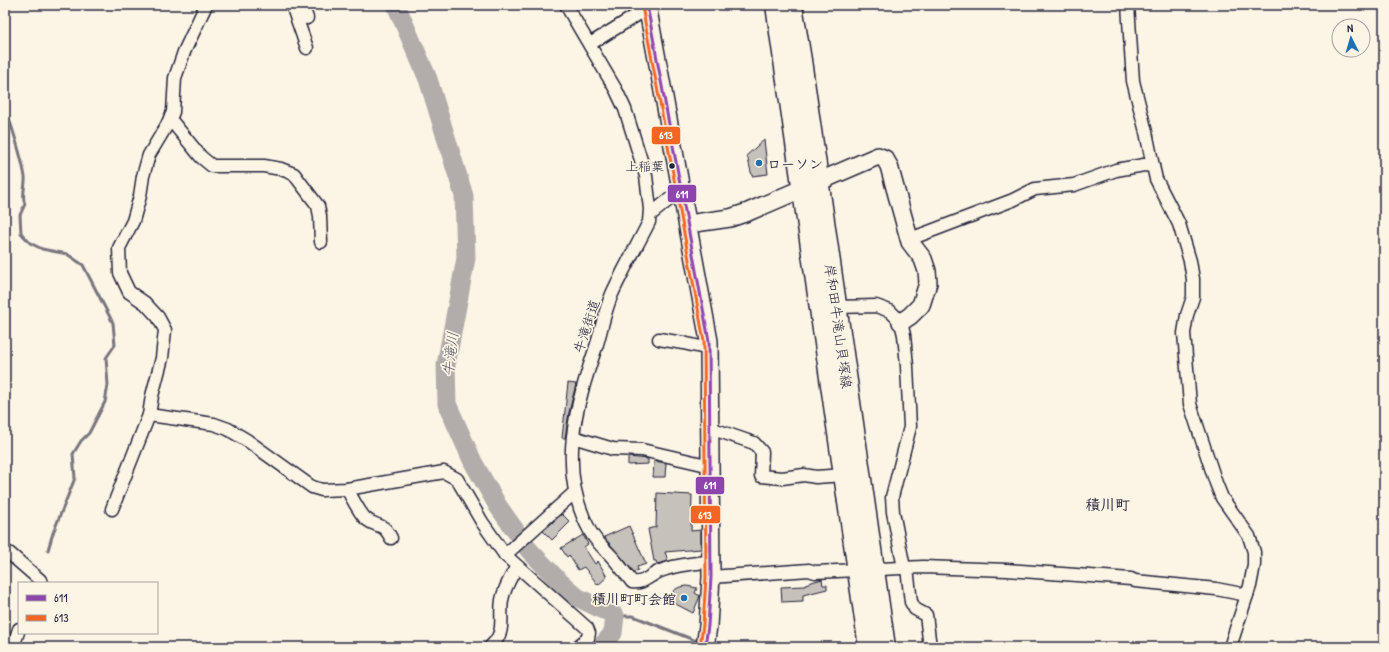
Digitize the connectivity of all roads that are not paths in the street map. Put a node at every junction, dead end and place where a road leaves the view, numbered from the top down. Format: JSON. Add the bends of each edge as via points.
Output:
{"nodes":[{"id":1,"x":206,"y":5,"type":"edge"},
{"id":2,"x":292,"y":5,"type":"edge"},
{"id":3,"x":302,"y":5,"type":"edge"},
{"id":4,"x":566,"y":5,"type":"edge"},
{"id":5,"x":776,"y":5,"type":"edge"},
{"id":6,"x":792,"y":5,"type":"edge"},
{"id":7,"x":1128,"y":5,"type":"edge"},
{"id":8,"x":649,"y":6,"type":"edge"},
{"id":9,"x":307,"y":18,"type":"dead end"},
{"id":10,"x":590,"y":44,"type":"junction"},
{"id":11,"x":308,"y":48,"type":"dead end"},
{"id":12,"x":170,"y":119,"type":"junction"},
{"id":13,"x":1153,"y":166,"type":"junction"},
{"id":14,"x":811,"y":184,"type":"junction"},
{"id":15,"x":682,"y":190,"type":"junction"},
{"id":16,"x":650,"y":215,"type":"junction"},
{"id":17,"x":688,"y":224,"type":"junction"},
{"id":18,"x":910,"y":239,"type":"junction"},
{"id":19,"x":321,"y":242,"type":"dead end"},
{"id":20,"x":837,"y":307,"type":"junction"},
{"id":21,"x":901,"y":322,"type":"junction"},
{"id":22,"x":659,"y":339,"type":"dead end"},
{"id":23,"x":710,"y":349,"type":"junction"},
{"id":24,"x":149,"y":415,"type":"junction"},
{"id":25,"x":710,"y":428,"type":"junction"},
{"id":26,"x":573,"y":438,"type":"junction"},
{"id":27,"x":711,"y":466,"type":"junction"},
{"id":28,"x":844,"y":475,"type":"junction"},
{"id":29,"x":347,"y":489,"type":"junction"},
{"id":30,"x":575,"y":492,"type":"junction"},
{"id":31,"x":112,"y":509,"type":"dead end"},
{"id":32,"x":391,"y":538,"type":"dead end"},
{"id":33,"x":5,"y":551,"type":"edge"},
{"id":34,"x":505,"y":556,"type":"junction"},
{"id":35,"x":517,"y":566,"type":"junction"},
{"id":36,"x":906,"y":568,"type":"junction"},
{"id":37,"x":711,"y":569,"type":"junction"},
{"id":38,"x":866,"y":570,"type":"junction"},
{"id":39,"x":40,"y":582,"type":"edge"},
{"id":40,"x":1247,"y":595,"type":"junction"},
{"id":41,"x":18,"y":633,"type":"edge"},
{"id":42,"x":13,"y":647,"type":"edge"},
{"id":43,"x":490,"y":647,"type":"edge"},
{"id":44,"x":577,"y":647,"type":"edge"},
{"id":45,"x":705,"y":647,"type":"edge"},
{"id":46,"x":869,"y":647,"type":"edge"},
{"id":47,"x":885,"y":647,"type":"edge"},
{"id":48,"x":930,"y":647,"type":"edge"},
{"id":49,"x":1230,"y":647,"type":"edge"}],
"edges":[{"from":1,"to":12,"type":"street","via":[[174,78],[173,112]]},
{"from":2,"to":11,"type":"street"},
{"from":3,"to":9,"type":"street"},
{"from":4,"to":10,"type":"street","name":"牛滝街道"},
{"from":5,"to":14,"type":"main road","name":"岸和田牛滝山貝塚線"},
{"from":6,"to":14,"type":"main road","name":"岸和田牛滝山貝塚線"},
{"from":7,"to":13,"type":"street","via":[[1133,81]]},
{"from":8,"to":10,"type":"street"},
{"from":8,"to":15,"type":"street"},
{"from":10,"to":16,"type":"street","name":"牛滝街道","via":[[625,109],[646,176]]},
{"from":12,"to":19,"type":"street","via":[[201,157],[212,166],[264,166],[294,174],[318,206]]},
{"from":12,"to":24,"type":"street","via":[[150,155],[142,176],[133,221],[119,248],[120,273],[129,292],[145,303],[158,317],[165,330],[162,358]]},
{"from":13,"to":18,"type":"street","via":[[1144,164],[1074,184],[1035,189],[1013,200]]},
{"from":13,"to":40,"type":"street","via":[[1156,179],[1179,224],[1193,280],[1193,297],[1184,333],[1190,404],[1222,498],[1250,536],[1254,552],[1254,565]]},
{"from":14,"to":17,"type":"street","via":[[730,218]]},
{"from":14,"to":18,"type":"street","via":[[878,156],[885,159]]},
{"from":14,"to":20,"type":"main road","name":"岸和田牛滝山貝塚線"},
{"from":14,"to":28,"type":"main road","name":"岸和田牛滝山貝塚線"},
{"from":15,"to":16,"type":"street"},
{"from":15,"to":17,"type":"street"},
{"from":16,"to":26,"type":"street","name":"牛滝街道","via":[[646,229],[611,295],[579,397]]},
{"from":17,"to":23,"type":"street"},
{"from":18,"to":21,"type":"street","via":[[923,259],[928,283],[921,305]]},
{"from":20,"to":21,"type":"street","via":[[876,306],[890,311]]},
{"from":20,"to":38,"type":"main road","name":"岸和田牛滝山貝塚線"},
{"from":21,"to":36,"type":"street","via":[[907,366],[910,427],[892,497]]},
{"from":22,"to":23,"type":"street"},
{"from":23,"to":25,"type":"street"},
{"from":24,"to":29,"type":"street","via":[[214,424],[228,429],[312,487],[322,490]]},
{"from":24,"to":31,"type":"street"},
{"from":25,"to":27,"type":"street"},
{"from":25,"to":28,"type":"street","via":[[754,442],[762,452],[761,476],[782,478]]},
{"from":26,"to":27,"type":"street","via":[[613,449],[642,450]]},
{"from":26,"to":30,"type":"street","name":"牛滝街道","via":[[571,462]]},
{"from":27,"to":37,"type":"street"},
{"from":28,"to":38,"type":"main road","name":"岸和田牛滝山貝塚線"},
{"from":29,"to":32,"type":"street","via":[[366,519],[386,528]]},
{"from":29,"to":34,"type":"street","via":[[444,472],[449,474],[457,479]]},
{"from":30,"to":34,"type":"street"},
{"from":30,"to":37,"type":"street","name":"牛滝街道","via":[[596,541],[632,582],[642,582],[657,572],[692,564]]},
{"from":33,"to":39,"type":"street"},
{"from":34,"to":35,"type":"street"},
{"from":35,"to":43,"type":"street","via":[[506,585],[502,601],[502,627],[497,641]]},
{"from":35,"to":44,"type":"street","via":[[587,628],[588,638]]},
{"from":36,"to":38,"type":"street","name":"牛滝街道"},
{"from":36,"to":40,"type":"street","name":"牛滝街道","via":[[1007,570],[1131,579]]},
{"from":36,"to":48,"type":"street","via":[[911,602],[915,610],[926,615]]},
{"from":37,"to":38,"type":"street","name":"牛滝街道","via":[[815,572]]},
{"from":37,"to":45,"type":"street"},
{"from":38,"to":46,"type":"main road","name":"岸和田牛滝山貝塚線"},
{"from":38,"to":47,"type":"main road","name":"岸和田牛滝山貝塚線"},
{"from":40,"to":49,"type":"street"},
{"from":41,"to":42,"type":"street"}]}
